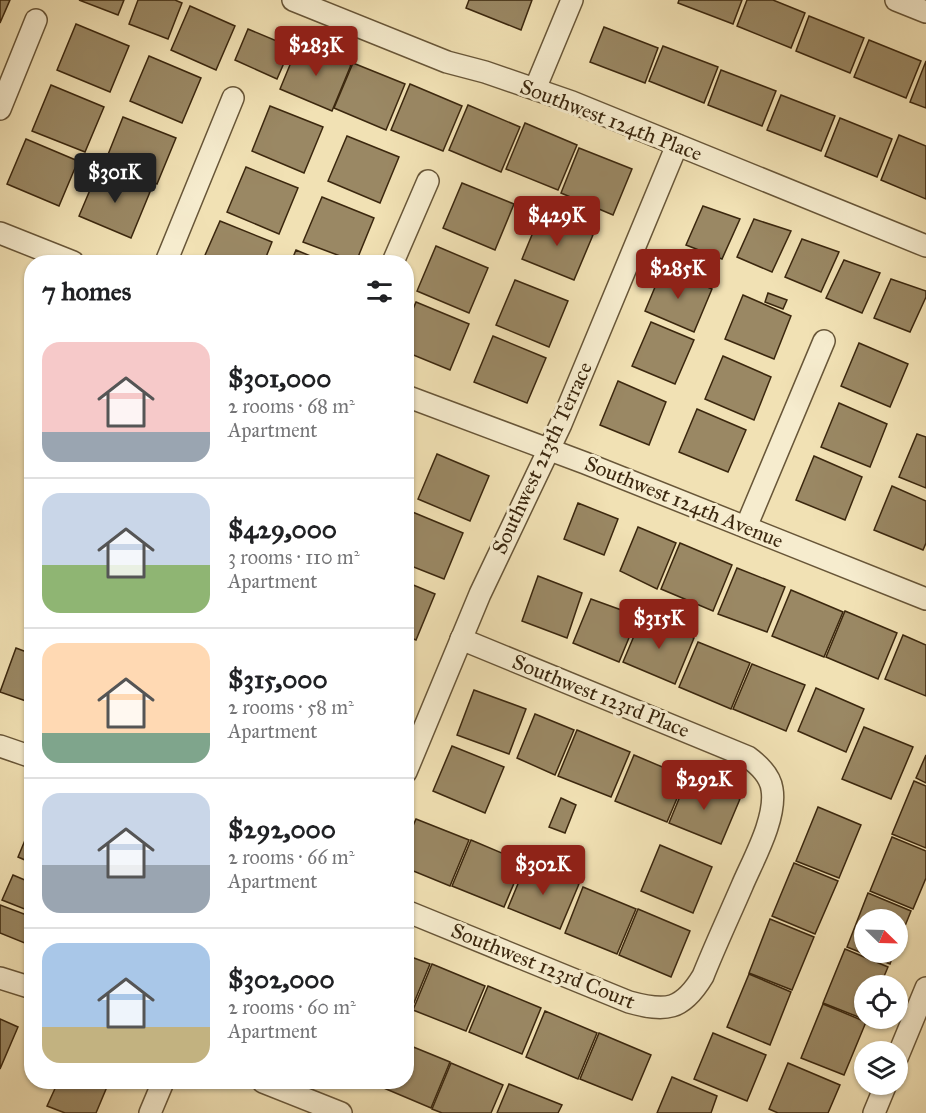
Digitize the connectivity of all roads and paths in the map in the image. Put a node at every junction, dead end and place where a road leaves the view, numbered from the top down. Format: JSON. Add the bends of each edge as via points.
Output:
{"nodes":[{"id":1,"x":293,"y":0,"type":"edge"},
{"id":2,"x":572,"y":0,"type":"edge"},
{"id":3,"x":896,"y":0,"type":"edge"},
{"id":4,"x":926,"y":12,"type":"edge"},
{"id":5,"x":36,"y":20,"type":"dead end"},
{"id":6,"x":536,"y":89,"type":"junction"},
{"id":7,"x":233,"y":98,"type":"dead end"},
{"id":8,"x":0,"y":109,"type":"edge"},
{"id":9,"x":677,"y":145,"type":"junction"},
{"id":10,"x":428,"y":182,"type":"dead end"},
{"id":11,"x":0,"y":233,"type":"edge"},
{"id":12,"x":926,"y":246,"type":"edge"},
{"id":13,"x":55,"y":255,"type":"edge"},
{"id":14,"x":169,"y":255,"type":"edge"},
{"id":15,"x":396,"y":255,"type":"edge"},
{"id":16,"x":824,"y":341,"type":"dead end"},
{"id":17,"x":414,"y":399,"type":"edge"},
{"id":18,"x":549,"y":449,"type":"junction"},
{"id":19,"x":746,"y":527,"type":"junction"},
{"id":20,"x":926,"y":599,"type":"edge"},
{"id":21,"x":461,"y":639,"type":"junction"},
{"id":22,"x":0,"y":746,"type":"edge"},
{"id":23,"x":414,"y":753,"type":"edge"},
{"id":24,"x":24,"y":754,"type":"edge"},
{"id":25,"x":414,"y":914,"type":"edge"},
{"id":26,"x":0,"y":978,"type":"edge"},
{"id":27,"x":24,"y":986,"type":"edge"},
{"id":28,"x":926,"y":988,"type":"edge"},
{"id":29,"x":681,"y":1003,"type":"joint"},
{"id":30,"x":904,"y":1041,"type":"edge"},
{"id":31,"x":160,"y":1089,"type":"edge"},
{"id":32,"x":286,"y":1089,"type":"edge"},
{"id":33,"x":881,"y":1095,"type":"edge"},
{"id":34,"x":150,"y":1113,"type":"edge"},
{"id":35,"x":341,"y":1113,"type":"edge"},
{"id":36,"x":874,"y":1113,"type":"edge"}],
"edges":[{"from":1,"to":6,"type":"street","name":"Southwest 124th Place","via":[[437,58]]},
{"from":2,"to":6,"type":"street"},
{"from":3,"to":4,"type":"street"},
{"from":5,"to":8,"type":"street"},
{"from":6,"to":9,"type":"street","name":"Southwest 124th Place"},
{"from":7,"to":14,"type":"street"},
{"from":9,"to":12,"type":"street","name":"Southwest 124th Place"},
{"from":9,"to":18,"type":"street","name":"Southwest 213th Terrace"},
{"from":10,"to":15,"type":"street"},
{"from":11,"to":13,"type":"street"},
{"from":16,"to":19,"type":"street"},
{"from":17,"to":18,"type":"street","name":"Southwest 124th Avenue"},
{"from":18,"to":19,"type":"street","name":"Southwest 124th Avenue"},
{"from":18,"to":21,"type":"street","name":"Southwest 213th Terrace"},
{"from":19,"to":20,"type":"street","name":"Southwest 124th Avenue"},
{"from":21,"to":23,"type":"street","name":"Southwest 213th Terrace"},
{"from":21,"to":29,"type":"street","name":"Southwest 123rd Place","via":[[733,750],[759,765],[768,777],[773,805],[760,844],[703,976]]},
{"from":22,"to":24,"type":"street"},
{"from":25,"to":29,"type":"street","name":"Southwest 123rd Court","via":[[628,1002],[660,1009]]},
{"from":26,"to":27,"type":"street"},
{"from":28,"to":30,"type":"street"},
{"from":31,"to":34,"type":"street"},
{"from":32,"to":35,"type":"street"},
{"from":33,"to":36,"type":"street"}]}
